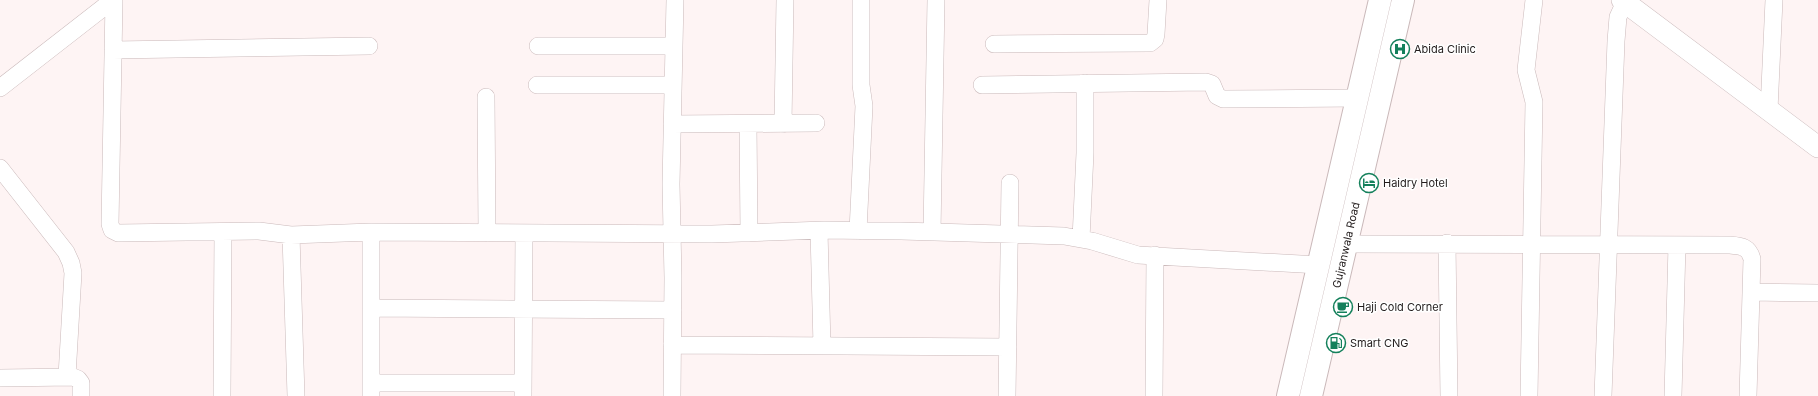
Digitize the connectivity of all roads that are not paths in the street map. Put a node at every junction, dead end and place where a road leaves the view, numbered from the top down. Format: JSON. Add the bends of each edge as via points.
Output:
{"nodes":[{"id":1,"x":114,"y":0,"type":"edge"},
{"id":2,"x":675,"y":0,"type":"edge"},
{"id":3,"x":785,"y":0,"type":"edge"},
{"id":4,"x":861,"y":0,"type":"edge"},
{"id":5,"x":936,"y":0,"type":"edge"},
{"id":6,"x":1158,"y":0,"type":"edge"},
{"id":7,"x":1380,"y":0,"type":"edge"},
{"id":8,"x":1403,"y":0,"type":"edge"},
{"id":9,"x":1534,"y":0,"type":"edge"},
{"id":10,"x":1774,"y":0,"type":"edge"},
{"id":11,"x":1623,"y":1,"type":"edge"},
{"id":12,"x":994,"y":44,"type":"dead end"},
{"id":13,"x":369,"y":46,"type":"dead end"},
{"id":14,"x":538,"y":46,"type":"dead end"},
{"id":15,"x":674,"y":46,"type":"junction"},
{"id":16,"x":114,"y":50,"type":"junction"},
{"id":17,"x":1085,"y":83,"type":"junction"},
{"id":18,"x":537,"y":85,"type":"dead end"},
{"id":19,"x":673,"y":85,"type":"junction"},
{"id":20,"x":982,"y":85,"type":"dead end"},
{"id":21,"x":0,"y":88,"type":"edge"},
{"id":22,"x":486,"y":97,"type":"dead end"},
{"id":23,"x":1357,"y":98,"type":"junction"},
{"id":24,"x":1769,"y":110,"type":"junction"},
{"id":25,"x":672,"y":124,"type":"junction"},
{"id":26,"x":748,"y":124,"type":"junction"},
{"id":27,"x":784,"y":124,"type":"junction"},
{"id":28,"x":816,"y":124,"type":"dead end"},
{"id":29,"x":1818,"y":147,"type":"edge"},
{"id":30,"x":0,"y":168,"type":"edge"},
{"id":31,"x":1010,"y":183,"type":"dead end"},
{"id":32,"x":819,"y":230,"type":"junction"},
{"id":33,"x":858,"y":231,"type":"junction"},
{"id":34,"x":223,"y":232,"type":"junction"},
{"id":35,"x":371,"y":232,"type":"junction"},
{"id":36,"x":932,"y":232,"type":"junction"},
{"id":37,"x":487,"y":233,"type":"junction"},
{"id":38,"x":524,"y":233,"type":"junction"},
{"id":39,"x":749,"y":233,"type":"junction"},
{"id":40,"x":672,"y":234,"type":"junction"},
{"id":41,"x":291,"y":235,"type":"junction"},
{"id":42,"x":1009,"y":235,"type":"junction"},
{"id":43,"x":1081,"y":238,"type":"junction"},
{"id":44,"x":1447,"y":243,"type":"junction"},
{"id":45,"x":1346,"y":244,"type":"junction"},
{"id":46,"x":1531,"y":244,"type":"junction"},
{"id":47,"x":1677,"y":244,"type":"junction"},
{"id":48,"x":1608,"y":246,"type":"junction"},
{"id":49,"x":1155,"y":255,"type":"junction"},
{"id":50,"x":1318,"y":265,"type":"junction"},
{"id":51,"x":1752,"y":292,"type":"junction"},
{"id":52,"x":1818,"y":293,"type":"edge"},
{"id":53,"x":371,"y":308,"type":"junction"},
{"id":54,"x":523,"y":309,"type":"junction"},
{"id":55,"x":673,"y":310,"type":"junction"},
{"id":56,"x":672,"y":345,"type":"junction"},
{"id":57,"x":822,"y":346,"type":"junction"},
{"id":58,"x":1008,"y":346,"type":"junction"},
{"id":59,"x":67,"y":376,"type":"junction"},
{"id":60,"x":0,"y":378,"type":"edge"},
{"id":61,"x":371,"y":390,"type":"edge"},
{"id":62,"x":449,"y":390,"type":"edge"},
{"id":63,"x":523,"y":390,"type":"edge"},
{"id":64,"x":81,"y":396,"type":"edge"},
{"id":65,"x":222,"y":396,"type":"edge"},
{"id":66,"x":296,"y":396,"type":"edge"},
{"id":67,"x":672,"y":396,"type":"edge"},
{"id":68,"x":1007,"y":396,"type":"edge"},
{"id":69,"x":1154,"y":396,"type":"edge"},
{"id":70,"x":1288,"y":396,"type":"edge"},
{"id":71,"x":1311,"y":396,"type":"edge"},
{"id":72,"x":1449,"y":396,"type":"edge"},
{"id":73,"x":1529,"y":396,"type":"edge"},
{"id":74,"x":1603,"y":396,"type":"edge"},
{"id":75,"x":1673,"y":396,"type":"edge"},
{"id":76,"x":1748,"y":396,"type":"edge"}],
"edges":[{"from":1,"to":16,"type":"street"},
{"from":1,"to":21,"type":"street"},
{"from":2,"to":15,"type":"street"},
{"from":3,"to":27,"type":"street"},
{"from":4,"to":33,"type":"street","via":[[861,85],[864,106]]},
{"from":5,"to":36,"type":"street"},
{"from":6,"to":12,"type":"street","via":[[1156,34],[1150,43]]},
{"from":7,"to":23,"type":"highway","name":"Gujranwala Road"},
{"from":8,"to":45,"type":"highway","name":"Gujranwala Road"},
{"from":9,"to":46,"type":"street","via":[[1526,70],[1534,102]]},
{"from":10,"to":24,"type":"street"},
{"from":11,"to":24,"type":"main road"},
{"from":11,"to":48,"type":"street","via":[[1618,17],[1616,41]]},
{"from":13,"to":16,"type":"street"},
{"from":14,"to":15,"type":"street"},
{"from":15,"to":19,"type":"street"},
{"from":16,"to":34,"type":"street","via":[[110,228],[118,233]]},
{"from":17,"to":20,"type":"street"},
{"from":17,"to":23,"type":"street","via":[[1206,82],[1212,84],[1217,96],[1223,99]]},
{"from":17,"to":43,"type":"street"},
{"from":18,"to":19,"type":"street"},
{"from":19,"to":25,"type":"street"},
{"from":22,"to":37,"type":"street"},
{"from":23,"to":50,"type":"highway","name":"Gujranwala Road"},
{"from":24,"to":29,"type":"main road"},
{"from":25,"to":26,"type":"street"},
{"from":25,"to":40,"type":"street"},
{"from":26,"to":27,"type":"street"},
{"from":26,"to":39,"type":"street"},
{"from":27,"to":28,"type":"street"},
{"from":30,"to":59,"type":"street","via":[[66,252],[71,263],[73,273]]},
{"from":31,"to":42,"type":"street"},
{"from":32,"to":33,"type":"street"},
{"from":32,"to":39,"type":"street"},
{"from":32,"to":57,"type":"street"},
{"from":33,"to":36,"type":"street"},
{"from":34,"to":41,"type":"street"},
{"from":34,"to":65,"type":"street"},
{"from":35,"to":37,"type":"street"},
{"from":35,"to":41,"type":"street"},
{"from":35,"to":53,"type":"street"},
{"from":36,"to":42,"type":"street"},
{"from":37,"to":38,"type":"street"},
{"from":38,"to":40,"type":"street"},
{"from":38,"to":54,"type":"street"},
{"from":39,"to":40,"type":"street"},
{"from":40,"to":55,"type":"street"},
{"from":41,"to":66,"type":"street"},
{"from":42,"to":43,"type":"street"},
{"from":42,"to":58,"type":"street"},
{"from":43,"to":49,"type":"street","via":[[1138,255]]},
{"from":44,"to":45,"type":"street"},
{"from":44,"to":46,"type":"street"},
{"from":44,"to":72,"type":"street"},
{"from":45,"to":71,"type":"highway","name":"Gujranwala Road"},
{"from":46,"to":48,"type":"street"},
{"from":46,"to":73,"type":"street"},
{"from":47,"to":48,"type":"street"},
{"from":47,"to":51,"type":"street","via":[[1730,245],[1745,248],[1752,259]]},
{"from":47,"to":75,"type":"street"},
{"from":48,"to":74,"type":"street"},
{"from":49,"to":50,"type":"street"},
{"from":49,"to":69,"type":"street"},
{"from":50,"to":70,"type":"highway","name":"Gujranwala Road"},
{"from":51,"to":52,"type":"street"},
{"from":51,"to":76,"type":"street"},
{"from":53,"to":54,"type":"street"},
{"from":53,"to":61,"type":"street"},
{"from":54,"to":55,"type":"street"},
{"from":54,"to":63,"type":"street"},
{"from":55,"to":56,"type":"street"},
{"from":56,"to":57,"type":"street"},
{"from":56,"to":67,"type":"street"},
{"from":57,"to":58,"type":"street"},
{"from":58,"to":68,"type":"street"},
{"from":59,"to":60,"type":"street"},
{"from":59,"to":64,"type":"street","via":[[80,380]]},
{"from":61,"to":62,"type":"street"},
{"from":62,"to":63,"type":"street"}]}
